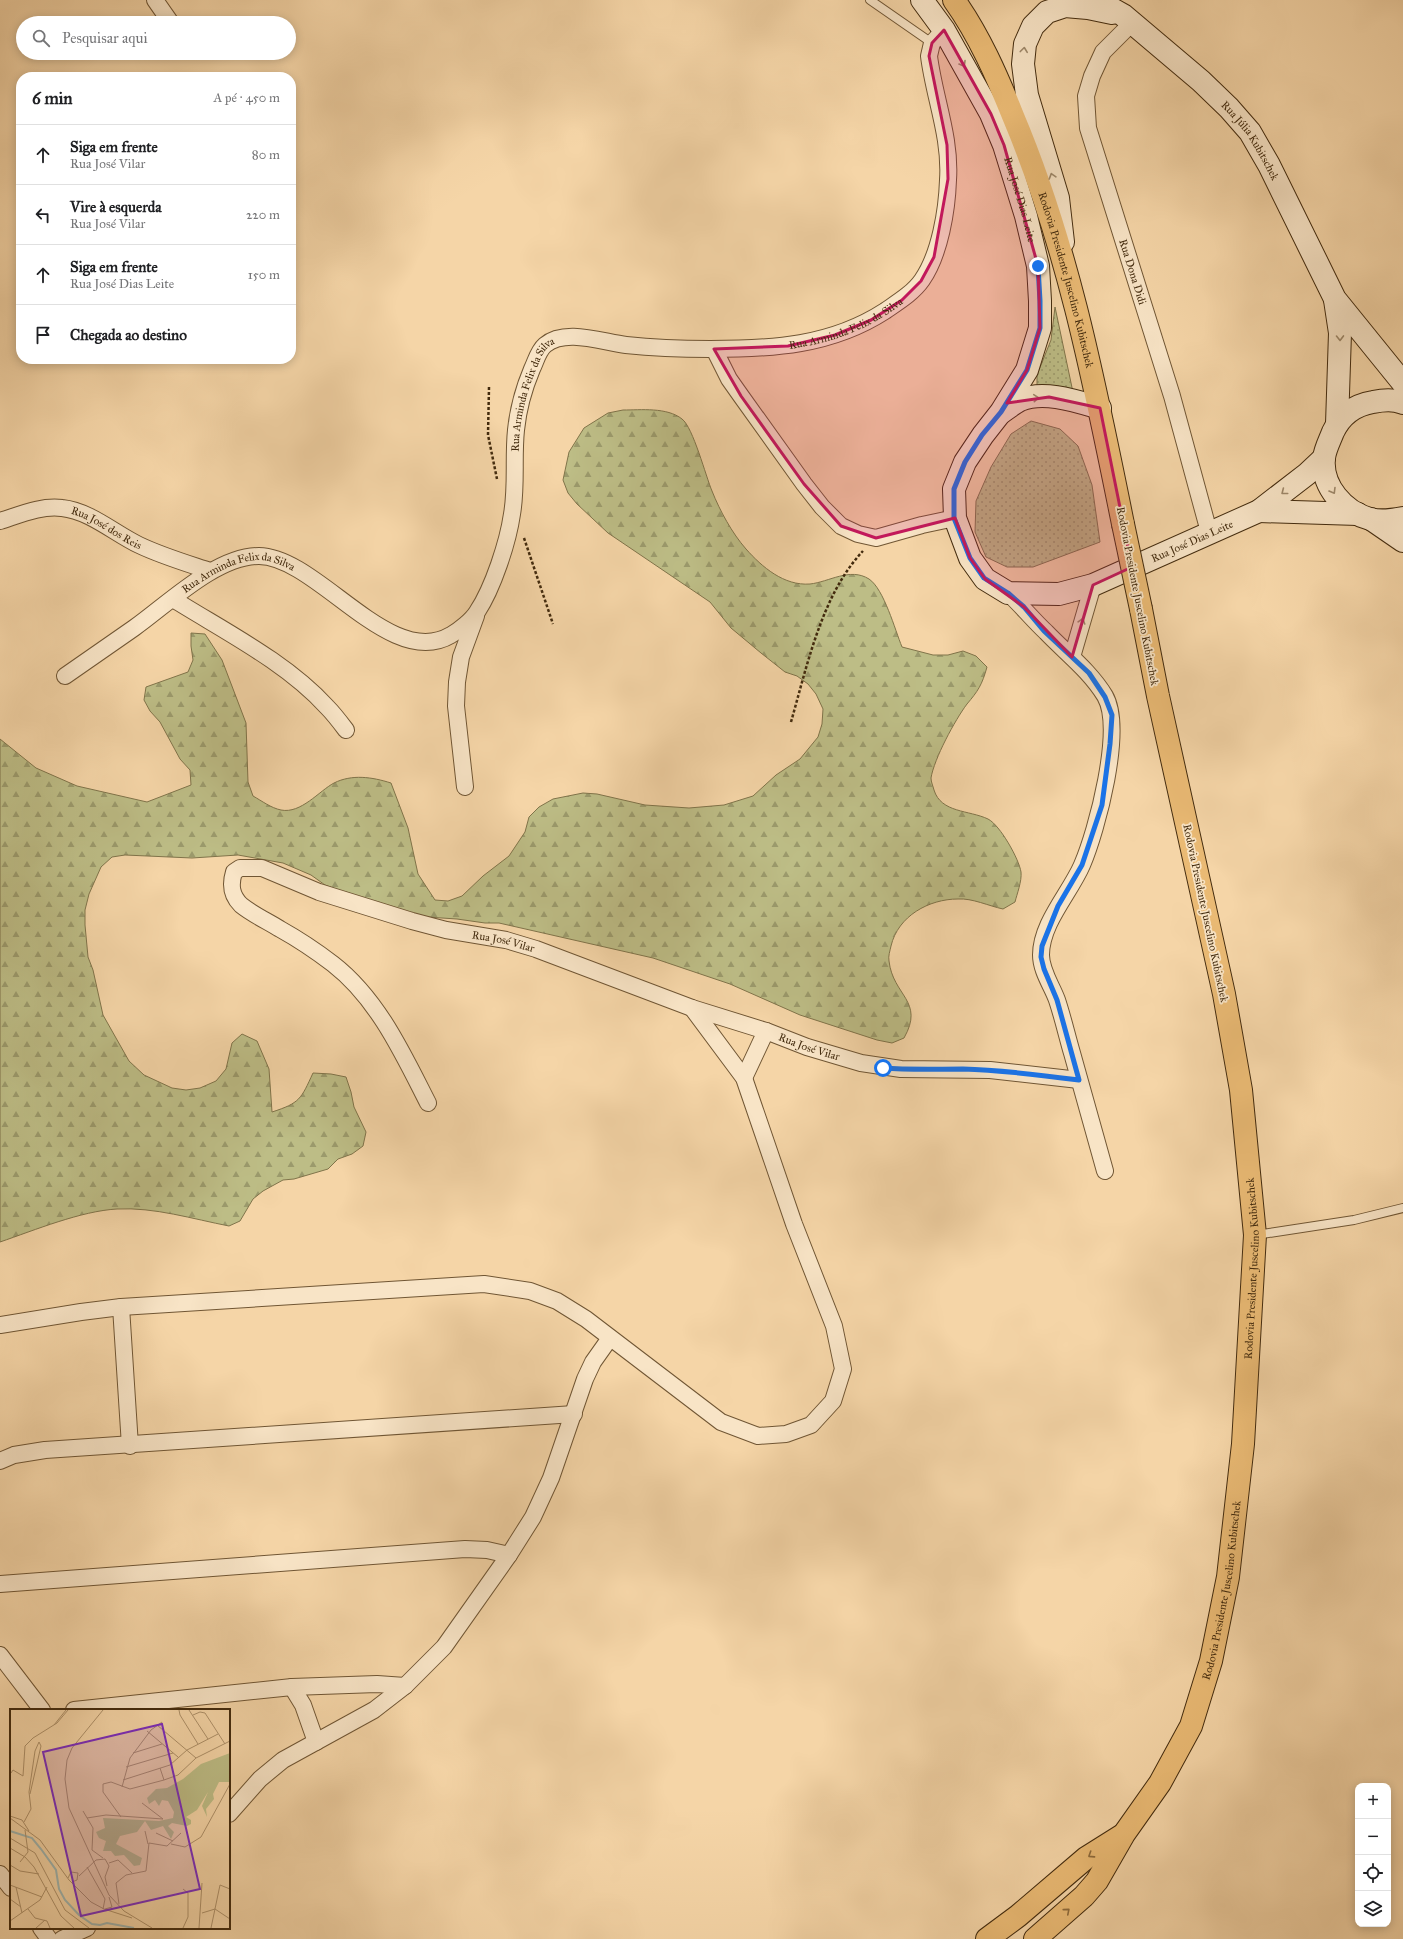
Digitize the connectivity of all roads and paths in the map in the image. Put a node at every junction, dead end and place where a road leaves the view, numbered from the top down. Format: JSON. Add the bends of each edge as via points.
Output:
{"nodes":[{"id":1,"x":155,"y":0,"type":"edge"},
{"id":2,"x":870,"y":0,"type":"edge"},
{"id":3,"x":922,"y":0,"type":"edge"},
{"id":4,"x":954,"y":0,"type":"edge"},
{"id":5,"x":1096,"y":0,"type":"edge"},
{"id":6,"x":166,"y":16,"type":"edge"},
{"id":7,"x":1128,"y":19,"type":"junction"},
{"id":8,"x":938,"y":37,"type":"junction"},
{"id":9,"x":1066,"y":270,"type":"junction"},
{"id":10,"x":1335,"y":299,"type":"junction"},
{"id":11,"x":714,"y":349,"type":"junction"},
{"id":12,"x":1403,"y":383,"type":"edge"},
{"id":13,"x":1403,"y":403,"type":"edge"},
{"id":14,"x":1100,"y":408,"type":"junction"},
{"id":15,"x":1001,"y":412,"type":"junction"},
{"id":16,"x":1337,"y":424,"type":"junction"},
{"id":17,"x":1324,"y":458,"type":"junction"},
{"id":18,"x":1259,"y":511,"type":"junction"},
{"id":19,"x":1364,"y":517,"type":"junction"},
{"id":20,"x":954,"y":518,"type":"junction"},
{"id":21,"x":1403,"y":518,"type":"edge"},
{"id":22,"x":0,"y":521,"type":"edge"},
{"id":23,"x":1209,"y":532,"type":"junction"},
{"id":24,"x":876,"y":538,"type":"junction"},
{"id":25,"x":1403,"y":541,"type":"edge"},
{"id":26,"x":210,"y":572,"type":"junction"},
{"id":27,"x":1093,"y":585,"type":"junction"},
{"id":28,"x":1008,"y":593,"type":"junction"},
{"id":29,"x":173,"y":599,"type":"junction"},
{"id":30,"x":476,"y":615,"type":"junction"},
{"id":31,"x":1072,"y":657,"type":"junction"},
{"id":32,"x":64,"y":676,"type":"dead end"},
{"id":33,"x":791,"y":722,"type":"dead end"},
{"id":34,"x":346,"y":730,"type":"dead end"},
{"id":35,"x":465,"y":787,"type":"dead end"},
{"id":36,"x":692,"y":1008,"type":"junction"},
{"id":37,"x":766,"y":1031,"type":"junction"},
{"id":38,"x":744,"y":1078,"type":"junction"},
{"id":39,"x":1079,"y":1080,"type":"junction"},
{"id":40,"x":428,"y":1103,"type":"dead end"},
{"id":41,"x":1105,"y":1171,"type":"dead end"},
{"id":42,"x":1403,"y":1208,"type":"edge"},
{"id":43,"x":1255,"y":1235,"type":"junction"},
{"id":44,"x":121,"y":1307,"type":"junction"},
{"id":45,"x":0,"y":1325,"type":"edge"},
{"id":46,"x":610,"y":1338,"type":"junction"},
{"id":47,"x":574,"y":1414,"type":"junction"},
{"id":48,"x":130,"y":1446,"type":"junction"},
{"id":49,"x":0,"y":1461,"type":"edge"},
{"id":50,"x":509,"y":1555,"type":"junction"},
{"id":51,"x":0,"y":1584,"type":"edge"},
{"id":52,"x":0,"y":1655,"type":"edge"},
{"id":53,"x":405,"y":1686,"type":"junction"},
{"id":54,"x":292,"y":1687,"type":"junction"},
{"id":55,"x":41,"y":1709,"type":"edge"},
{"id":56,"x":83,"y":1709,"type":"edge"},
{"id":57,"x":316,"y":1742,"type":"junction"},
{"id":58,"x":230,"y":1813,"type":"edge"},
{"id":59,"x":1124,"y":1834,"type":"junction"},
{"id":60,"x":0,"y":1874,"type":"edge"},
{"id":61,"x":10,"y":1887,"type":"edge"},
{"id":62,"x":42,"y":1929,"type":"edge"},
{"id":63,"x":85,"y":1929,"type":"edge"},
{"id":64,"x":1036,"y":1938,"type":"edge"},
{"id":65,"x":49,"y":1939,"type":"edge"},
{"id":66,"x":62,"y":1939,"type":"edge"},
{"id":67,"x":987,"y":1939,"type":"edge"}],
"edges":[{"from":1,"to":6,"type":"street"},
{"from":2,"to":8,"type":"lane"},
{"from":3,"to":8,"type":"main road","name":"Rua José Dias Leite"},
{"from":4,"to":9,"type":"highway","name":"Rodovia Presidente Juscelino Kubitschek","via":[[984,51],[1004,92],[1028,150]]},
{"from":5,"to":7,"type":"main road","name":"Rua Júlia Kubitschek"},
{"from":9,"to":7,"type":"main road","name":"Rua Júlia Kubitschek","one_way":true,"via":[[1058,198],[1027,95],[1022,64],[1024,44],[1033,26],[1047,12],[1065,6],[1088,8]]},
{"from":7,"to":10,"type":"main road","name":"Rua Júlia Kubitschek","via":[[1201,81],[1250,132]]},
{"from":7,"to":23,"type":"street","name":"Rua Dona Didi","via":[[1103,52],[1092,76],[1086,96],[1088,128],[1172,396]]},
{"from":8,"to":11,"type":"street","name":"Rua Arminda Felix da Silva","via":[[929,56],[947,145],[948,179],[934,257],[921,282],[902,300],[871,320],[835,335],[788,346]]},
{"from":8,"to":15,"type":"main road","name":"Rua José Dias Leite","one_way":true,"via":[[991,114],[1004,145],[1026,216],[1038,266],[1040,328],[1027,370]]},
{"from":9,"to":14,"type":"highway","name":"Rodovia Presidente Juscelino Kubitschek"},
{"from":10,"to":12,"type":"main road","name":"Rua Júlia Kubitschek"},
{"from":10,"to":16,"type":"main road","name":"Rua Júlia Kubitschek","one_way":true,"via":[[1340,333]]},
{"from":11,"to":24,"type":"street","via":[[729,379],[822,507],[841,526],[858,534]]},
{"from":11,"to":30,"type":"street","name":"Rua Arminda Felix da Silva","via":[[660,348],[564,338],[554,339],[541,348],[527,381],[516,428],[513,512],[508,534],[494,576]]},
{"from":13,"to":16,"type":"main road","via":[[1364,403],[1348,412]]},
{"from":15,"to":14,"type":"main road","name":"Rua José Dias Leite","one_way":true,"via":[[1021,400],[1034,397],[1063,399]]},
{"from":14,"to":43,"type":"highway","name":"Rodovia Presidente Juscelino Kubitschek","bridge":true,"via":[[1158,696],[1224,994],[1241,1090]]},
{"from":15,"to":20,"type":"main road","name":"Rua José Dias Leite","via":[[965,462],[954,489]]},
{"from":16,"to":17,"type":"main road"},
{"from":17,"to":18,"type":"main road","name":"Rua José Dias Leite","one_way":true},
{"from":17,"to":19,"type":"main road","one_way":true,"via":[[1325,472],[1333,491],[1346,507]]},
{"from":18,"to":19,"type":"main road","name":"Rua José Dias Leite"},
{"from":18,"to":23,"type":"main road","name":"Rua José Dias Leite"},
{"from":19,"to":21,"type":"main road","name":"Rua José Dias Leite","via":[[1387,521]]},
{"from":19,"to":25,"type":"main road"},
{"from":20,"to":24,"type":"street","via":[[922,524]]},
{"from":20,"to":28,"type":"main road","name":"Rua José Dias Leite","via":[[970,558],[984,578]]},
{"from":22,"to":26,"type":"street","name":"Rua José dos Reis","via":[[47,508],[62,508],[96,520],[137,544],[164,556]]},
{"from":23,"to":27,"type":"main road","name":"Rua José Dias Leite"},
{"from":24,"to":33,"type":"path","via":[[854,561],[822,616]]},
{"from":26,"to":29,"type":"street","name":"Rua Arminda Felix da Silva"},
{"from":26,"to":30,"type":"street","name":"Rua Arminda Felix da Silva","via":[[237,560],[260,556],[279,560],[299,570],[387,630],[411,640],[430,641],[450,636]]},
{"from":27,"to":28,"type":"main road","name":"Rua José Dias Leite","via":[[1059,594]]},
{"from":31,"to":27,"type":"street","one_way":true},
{"from":28,"to":31,"type":"street"},
{"from":29,"to":32,"type":"street","name":"Rua Arminda Felix da Silva"},
{"from":29,"to":34,"type":"street","via":[[296,679],[326,706]]},
{"from":30,"to":35,"type":"street","via":[[461,657],[457,682],[456,706]]},
{"from":31,"to":39,"type":"street","via":[[1089,673],[1105,697],[1112,715],[1102,805],[1082,865],[1058,906],[1042,946],[1041,957],[1057,1000]]},
{"from":36,"to":37,"type":"street","name":"Rua José Vilar"},
{"from":36,"to":38,"type":"street"},
{"from":36,"to":40,"type":"street","name":"Rua José Vilar","via":[[506,940],[446,930],[412,921],[319,892],[262,868],[245,868],[234,872],[231,889],[242,905],[298,939],[334,965],[365,996],[387,1027]]},
{"from":37,"to":38,"type":"street"},
{"from":37,"to":39,"type":"street","name":"Rua José Vilar","via":[[833,1056],[883,1068],[997,1071]]},
{"from":38,"to":46,"type":"street","via":[[794,1224],[834,1326],[843,1369],[833,1401],[811,1425],[786,1434],[758,1436],[721,1422]]},
{"from":39,"to":41,"type":"street"},
{"from":42,"to":43,"type":"lane","via":[[1354,1220]]},
{"from":43,"to":59,"type":"highway","name":"Rodovia Presidente Juscelino Kubitschek","via":[[1243,1444],[1228,1577],[1211,1661],[1190,1726],[1160,1783]]},
{"from":44,"to":45,"type":"street"},
{"from":44,"to":46,"type":"street","via":[[484,1284],[530,1291],[557,1301]]},
{"from":44,"to":48,"type":"street"},
{"from":46,"to":47,"type":"street","via":[[593,1362]]},
{"from":47,"to":48,"type":"street"},
{"from":47,"to":50,"type":"street","via":[[552,1478],[533,1517]]},
{"from":48,"to":49,"type":"street","via":[[45,1450]]},
{"from":50,"to":51,"type":"street","via":[[465,1549]]},
{"from":50,"to":53,"type":"street","via":[[444,1647]]},
{"from":52,"to":55,"type":"street"},
{"from":53,"to":54,"type":"street","via":[[377,1684]]},
{"from":53,"to":57,"type":"street","via":[[374,1710]]},
{"from":54,"to":56,"type":"street"},
{"from":54,"to":57,"type":"street","via":[[303,1706]]},
{"from":57,"to":58,"type":"street","via":[[283,1760],[260,1779]]},
{"from":64,"to":59,"type":"highway","name":"Rodovia Presidente Juscelino Kubitschek","one_way":true,"via":[[1084,1896],[1097,1881]]},
{"from":59,"to":67,"type":"highway","name":"Rodovia Presidente Juscelino Kubitschek","one_way":true,"via":[[1086,1858]]},
{"from":60,"to":61,"type":"street"},
{"from":62,"to":65,"type":"street"},
{"from":63,"to":66,"type":"street"}]}
